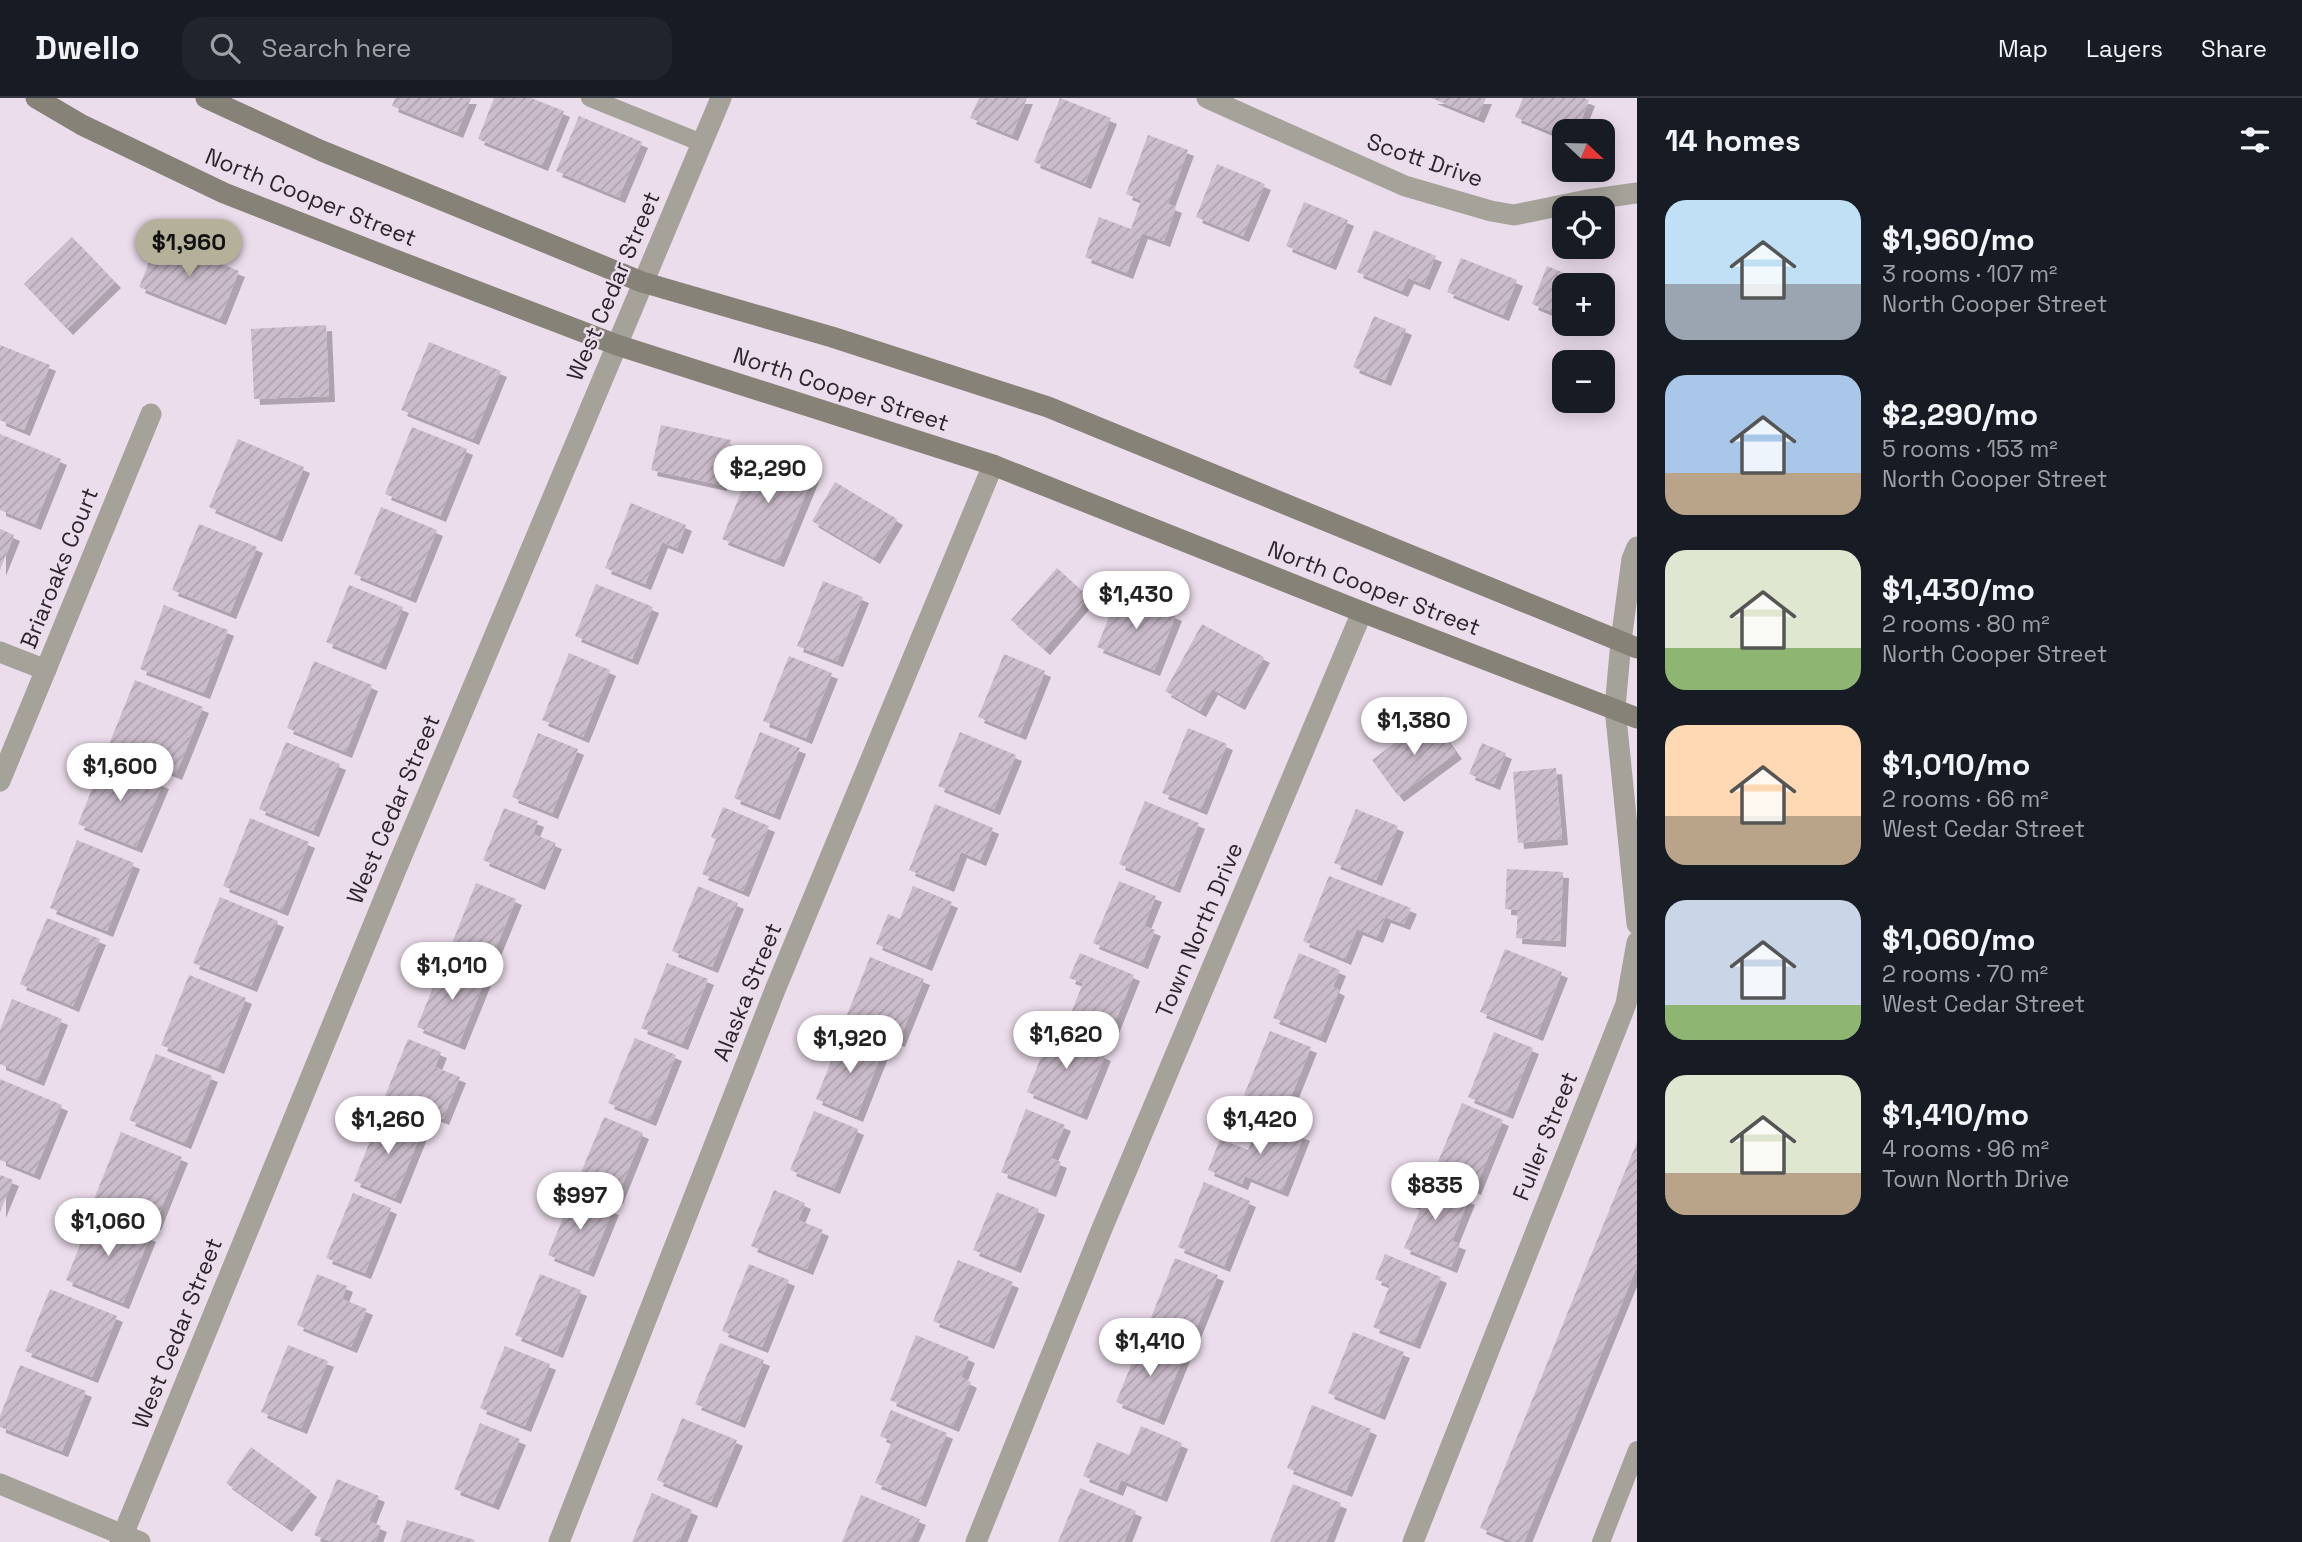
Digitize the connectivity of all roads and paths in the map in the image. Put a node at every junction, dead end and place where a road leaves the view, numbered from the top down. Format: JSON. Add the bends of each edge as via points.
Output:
{"nodes":[{"id":1,"x":36,"y":98,"type":"edge"},
{"id":2,"x":206,"y":98,"type":"edge"},
{"id":3,"x":590,"y":98,"type":"edge"},
{"id":4,"x":721,"y":98,"type":"edge"},
{"id":5,"x":1206,"y":98,"type":"edge"},
{"id":6,"x":702,"y":143,"type":"junction"},
{"id":7,"x":1637,"y":193,"type":"edge"},
{"id":8,"x":642,"y":282,"type":"junction"},
{"id":9,"x":617,"y":345,"type":"junction"},
{"id":10,"x":151,"y":414,"type":"dead end"},
{"id":11,"x":993,"y":465,"type":"junction"},
{"id":12,"x":1637,"y":547,"type":"edge"},
{"id":13,"x":1362,"y":612,"type":"junction"},
{"id":14,"x":1629,"y":645,"type":"edge"},
{"id":15,"x":0,"y":652,"type":"edge"},
{"id":16,"x":46,"y":670,"type":"junction"},
{"id":17,"x":1615,"y":708,"type":"junction"},
{"id":18,"x":1637,"y":718,"type":"edge"},
{"id":19,"x":0,"y":781,"type":"edge"},
{"id":20,"x":1637,"y":924,"type":"edge"},
{"id":21,"x":1637,"y":942,"type":"edge"},
{"id":22,"x":1637,"y":1450,"type":"edge"},
{"id":23,"x":0,"y":1484,"type":"edge"},
{"id":24,"x":127,"y":1540,"type":"edge"},
{"id":25,"x":559,"y":1542,"type":"edge"},
{"id":26,"x":976,"y":1542,"type":"edge"},
{"id":27,"x":1413,"y":1542,"type":"edge"},
{"id":28,"x":1601,"y":1542,"type":"edge"}],
"edges":[{"from":1,"to":9,"type":"main road","name":"North Cooper Street","via":[[224,193]]},
{"from":2,"to":8,"type":"main road","name":"North Cooper Street","via":[[321,151]]},
{"from":3,"to":6,"type":"lane"},
{"from":4,"to":6,"type":"street","name":"West Cedar Street"},
{"from":5,"to":7,"type":"street","name":"Scott Drive","via":[[1405,186],[1490,211],[1514,215]]},
{"from":6,"to":8,"type":"street","name":"West Cedar Street"},
{"from":8,"to":9,"type":"street","name":"West Cedar Street"},
{"from":8,"to":14,"type":"main road","name":"North Cooper Street","via":[[1048,407]]},
{"from":9,"to":11,"type":"main road","name":"North Cooper Street"},
{"from":9,"to":24,"type":"street","name":"West Cedar Street","via":[[395,872]]},
{"from":10,"to":16,"type":"street","name":"Briaroaks Court"},
{"from":11,"to":13,"type":"main road","name":"North Cooper Street"},
{"from":11,"to":25,"type":"street","name":"Alaska Street","via":[[775,990]]},
{"from":12,"to":14,"type":"street","via":[[1632,559]]},
{"from":13,"to":17,"type":"main road","name":"North Cooper Street"},
{"from":13,"to":26,"type":"street","name":"Town North Drive","via":[[1106,1218]]},
{"from":14,"to":17,"type":"street"},
{"from":15,"to":16,"type":"street"},
{"from":16,"to":19,"type":"street","name":"Briaroaks Court"},
{"from":17,"to":18,"type":"main road","name":"North Cooper Street"},
{"from":17,"to":20,"type":"street"},
{"from":21,"to":27,"type":"street","name":"Fuller Street","via":[[1626,1004]]},
{"from":22,"to":28,"type":"lane"},
{"from":23,"to":24,"type":"street"}]}
